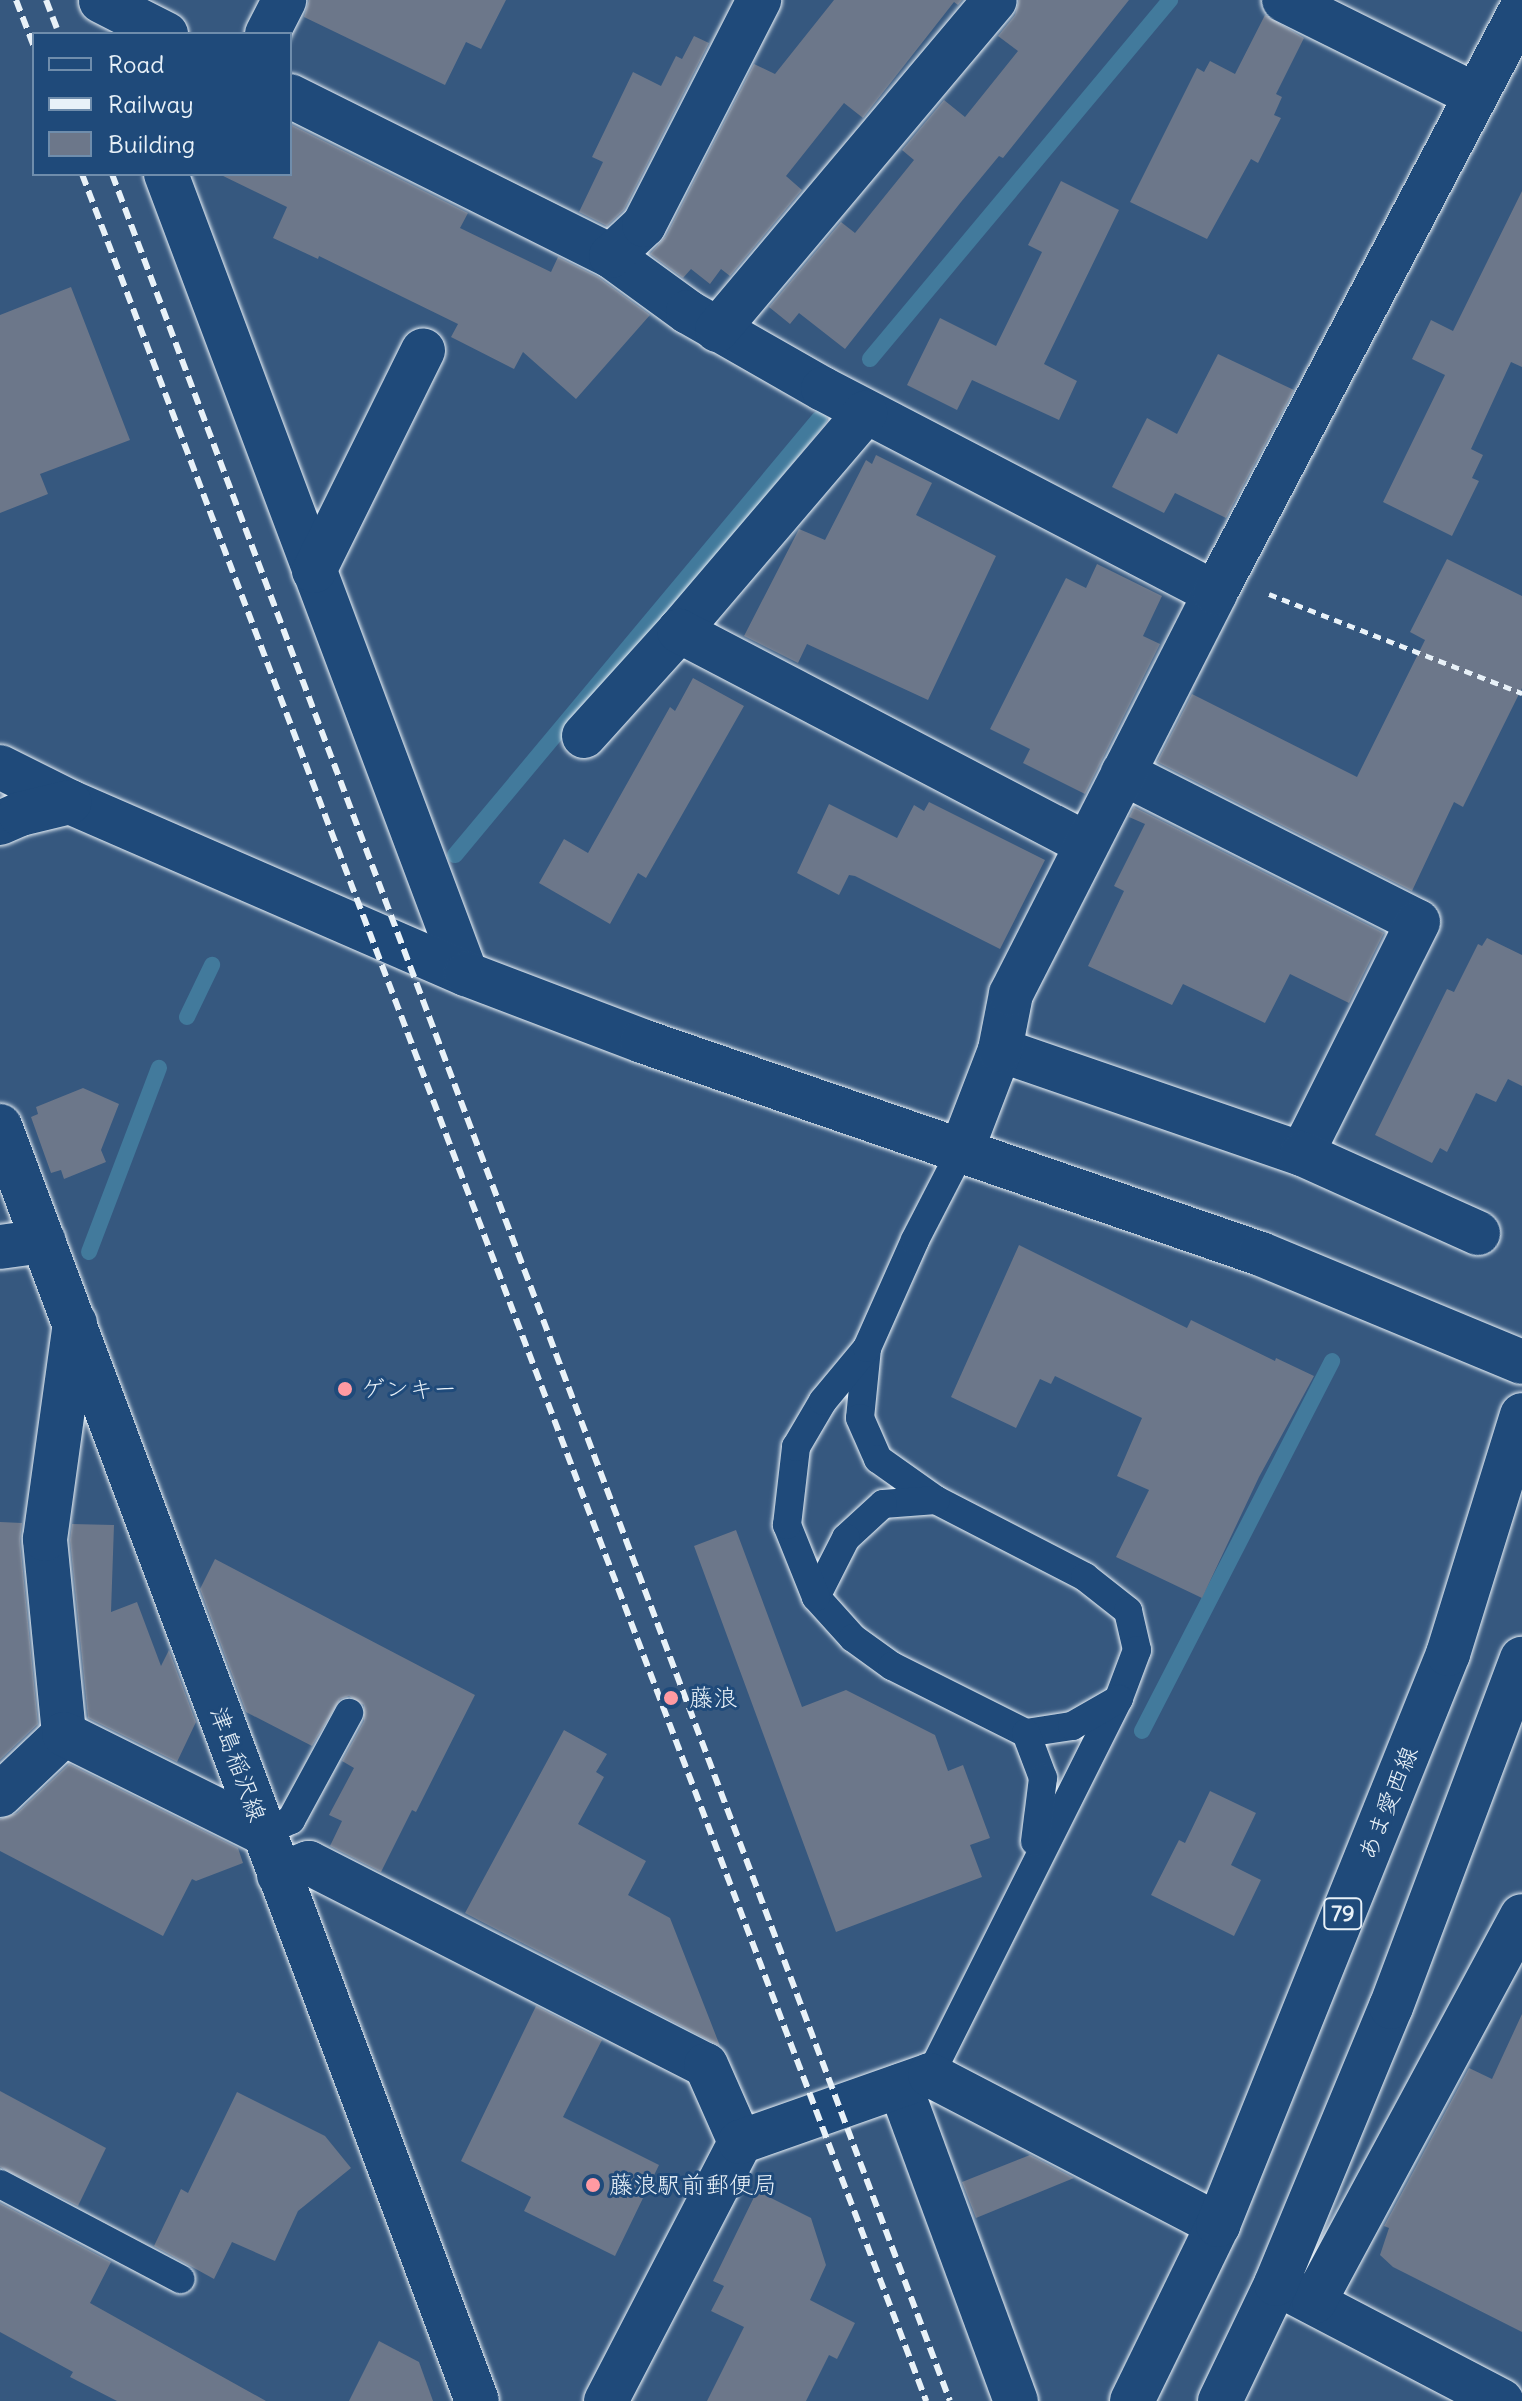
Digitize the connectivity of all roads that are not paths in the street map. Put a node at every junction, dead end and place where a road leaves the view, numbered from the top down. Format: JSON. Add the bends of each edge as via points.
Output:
{"nodes":[{"id":1,"x":284,"y":0,"type":"edge"},
{"id":2,"x":759,"y":0,"type":"edge"},
{"id":3,"x":995,"y":0,"type":"edge"},
{"id":4,"x":1284,"y":0,"type":"edge"},
{"id":5,"x":1522,"y":8,"type":"edge"},
{"id":6,"x":105,"y":12,"type":"edge"},
{"id":7,"x":160,"y":32,"type":"edge"},
{"id":8,"x":268,"y":32,"type":"edge"},
{"id":9,"x":1475,"y":95,"type":"junction"},
{"id":10,"x":292,"y":97,"type":"edge"},
{"id":11,"x":196,"y":176,"type":"edge"},
{"id":12,"x":173,"y":193,"type":"edge"},
{"id":13,"x":611,"y":256,"type":"junction"},
{"id":14,"x":717,"y":330,"type":"junction"},
{"id":15,"x":423,"y":350,"type":"dead end"},
{"id":16,"x":865,"y":413,"type":"junction"},
{"id":17,"x":314,"y":571,"type":"junction"},
{"id":18,"x":1219,"y":585,"type":"junction"},
{"id":19,"x":679,"y":631,"type":"junction"},
{"id":20,"x":584,"y":736,"type":"dead end"},
{"id":21,"x":0,"y":767,"type":"edge"},
{"id":22,"x":1123,"y":773,"type":"junction"},
{"id":23,"x":70,"y":802,"type":"junction"},
{"id":24,"x":0,"y":823,"type":"edge"},
{"id":25,"x":1087,"y":844,"type":"junction"},
{"id":26,"x":466,"y":974,"type":"junction"},
{"id":27,"x":1000,"y":1050,"type":"junction"},
{"id":28,"x":0,"y":1126,"type":"edge"},
{"id":29,"x":962,"y":1149,"type":"junction"},
{"id":30,"x":1302,"y":1154,"type":"junction"},
{"id":31,"x":1478,"y":1233,"type":"dead end"},
{"id":32,"x":44,"y":1241,"type":"junction"},
{"id":33,"x":0,"y":1247,"type":"edge"},
{"id":34,"x":75,"y":1323,"type":"junction"},
{"id":35,"x":867,"y":1348,"type":"junction"},
{"id":36,"x":1522,"y":1362,"type":"edge"},
{"id":37,"x":1522,"y":1415,"type":"edge"},
{"id":38,"x":936,"y":1500,"type":"junction"},
{"id":39,"x":816,"y":1597,"type":"junction"},
{"id":40,"x":1522,"y":1659,"type":"edge"},
{"id":41,"x":1119,"y":1698,"type":"junction"},
{"id":42,"x":349,"y":1713,"type":"dead end"},
{"id":43,"x":1026,"y":1733,"type":"junction"},
{"id":44,"x":64,"y":1734,"type":"junction"},
{"id":45,"x":0,"y":1795,"type":"edge"},
{"id":46,"x":263,"y":1833,"type":"junction"},
{"id":47,"x":1029,"y":1873,"type":"junction"},
{"id":48,"x":279,"y":1875,"type":"junction"},
{"id":49,"x":1522,"y":1916,"type":"edge"},
{"id":50,"x":915,"y":2081,"type":"junction"},
{"id":51,"x":740,"y":2142,"type":"junction"},
{"id":52,"x":0,"y":2184,"type":"edge"},
{"id":53,"x":1218,"y":2225,"type":"junction"},
{"id":54,"x":180,"y":2279,"type":"dead end"},
{"id":55,"x":1276,"y":2284,"type":"junction"},
{"id":56,"x":1314,"y":2302,"type":"junction"},
{"id":57,"x":477,"y":2401,"type":"edge"},
{"id":58,"x":606,"y":2401,"type":"edge"},
{"id":59,"x":1016,"y":2401,"type":"edge"},
{"id":60,"x":1132,"y":2401,"type":"edge"},
{"id":61,"x":1220,"y":2401,"type":"edge"},
{"id":62,"x":1501,"y":2401,"type":"edge"}],
"edges":[{"from":1,"to":8,"type":"street"},
{"from":2,"to":13,"type":"street","via":[[644,225]]},
{"from":3,"to":14,"type":"street"},
{"from":4,"to":9,"type":"street"},
{"from":5,"to":9,"type":"street"},
{"from":6,"to":7,"type":"street"},
{"from":9,"to":18,"type":"street"},
{"from":10,"to":13,"type":"street"},
{"from":11,"to":12,"type":"street"},
{"from":12,"to":17,"type":"street"},
{"from":13,"to":14,"type":"street"},
{"from":14,"to":16,"type":"street"},
{"from":15,"to":17,"type":"street"},
{"from":16,"to":18,"type":"street"},
{"from":16,"to":19,"type":"street"},
{"from":17,"to":26,"type":"street"},
{"from":18,"to":22,"type":"street"},
{"from":19,"to":20,"type":"street"},
{"from":19,"to":25,"type":"street"},
{"from":21,"to":23,"type":"street"},
{"from":22,"to":25,"type":"street"},
{"from":22,"to":30,"type":"street","via":[[1418,922]]},
{"from":23,"to":24,"type":"street"},
{"from":23,"to":26,"type":"street"},
{"from":25,"to":27,"type":"street","via":[[1011,994]]},
{"from":26,"to":29,"type":"street","via":[[642,1041]]},
{"from":27,"to":29,"type":"street"},
{"from":27,"to":30,"type":"street"},
{"from":28,"to":32,"type":"street","name":"津島稲沢線"},
{"from":29,"to":35,"type":"lane"},
{"from":29,"to":36,"type":"street","via":[[1261,1254]]},
{"from":30,"to":31,"type":"street"},
{"from":32,"to":33,"type":"street"},
{"from":32,"to":34,"type":"street","name":"津島稲沢線"},
{"from":34,"to":44,"type":"street","via":[[45,1539]]},
{"from":34,"to":46,"type":"street","name":"津島稲沢線"},
{"from":35,"to":38,"type":"lane","via":[[860,1418],[878,1459]]},
{"from":35,"to":39,"type":"lane","via":[[823,1401],[796,1447],[787,1525]]},
{"from":37,"to":53,"type":"street","name":"あま愛西線","number":"79","via":[[1448,1654]]},
{"from":38,"to":39,"type":"lane","via":[[883,1504],[846,1538]]},
{"from":38,"to":41,"type":"lane","via":[[1085,1577],[1128,1611],[1137,1650]]},
{"from":39,"to":43,"type":"lane","via":[[853,1638],[892,1666]]},
{"from":40,"to":55,"type":"street","via":[[1391,2007]]},
{"from":41,"to":43,"type":"lane","via":[[1072,1726]]},
{"from":41,"to":47,"type":"lane"},
{"from":42,"to":46,"type":"lane","via":[[291,1820]]},
{"from":43,"to":47,"type":"lane","via":[[1043,1778]]},
{"from":44,"to":45,"type":"street"},
{"from":44,"to":46,"type":"street"},
{"from":46,"to":48,"type":"street","name":"津島稲沢線"},
{"from":47,"to":50,"type":"lane"},
{"from":48,"to":51,"type":"street","via":[[309,1863],[706,2065]]},
{"from":48,"to":57,"type":"street","name":"津島稲沢線"},
{"from":49,"to":56,"type":"street"},
{"from":50,"to":51,"type":"street"},
{"from":50,"to":53,"type":"street"},
{"from":50,"to":59,"type":"street"},
{"from":51,"to":58,"type":"street"},
{"from":52,"to":54,"type":"lane"},
{"from":53,"to":60,"type":"street","name":"あま愛西線","number":"79"},
{"from":55,"to":56,"type":"street"},
{"from":55,"to":61,"type":"street"},
{"from":56,"to":62,"type":"street"}]}
